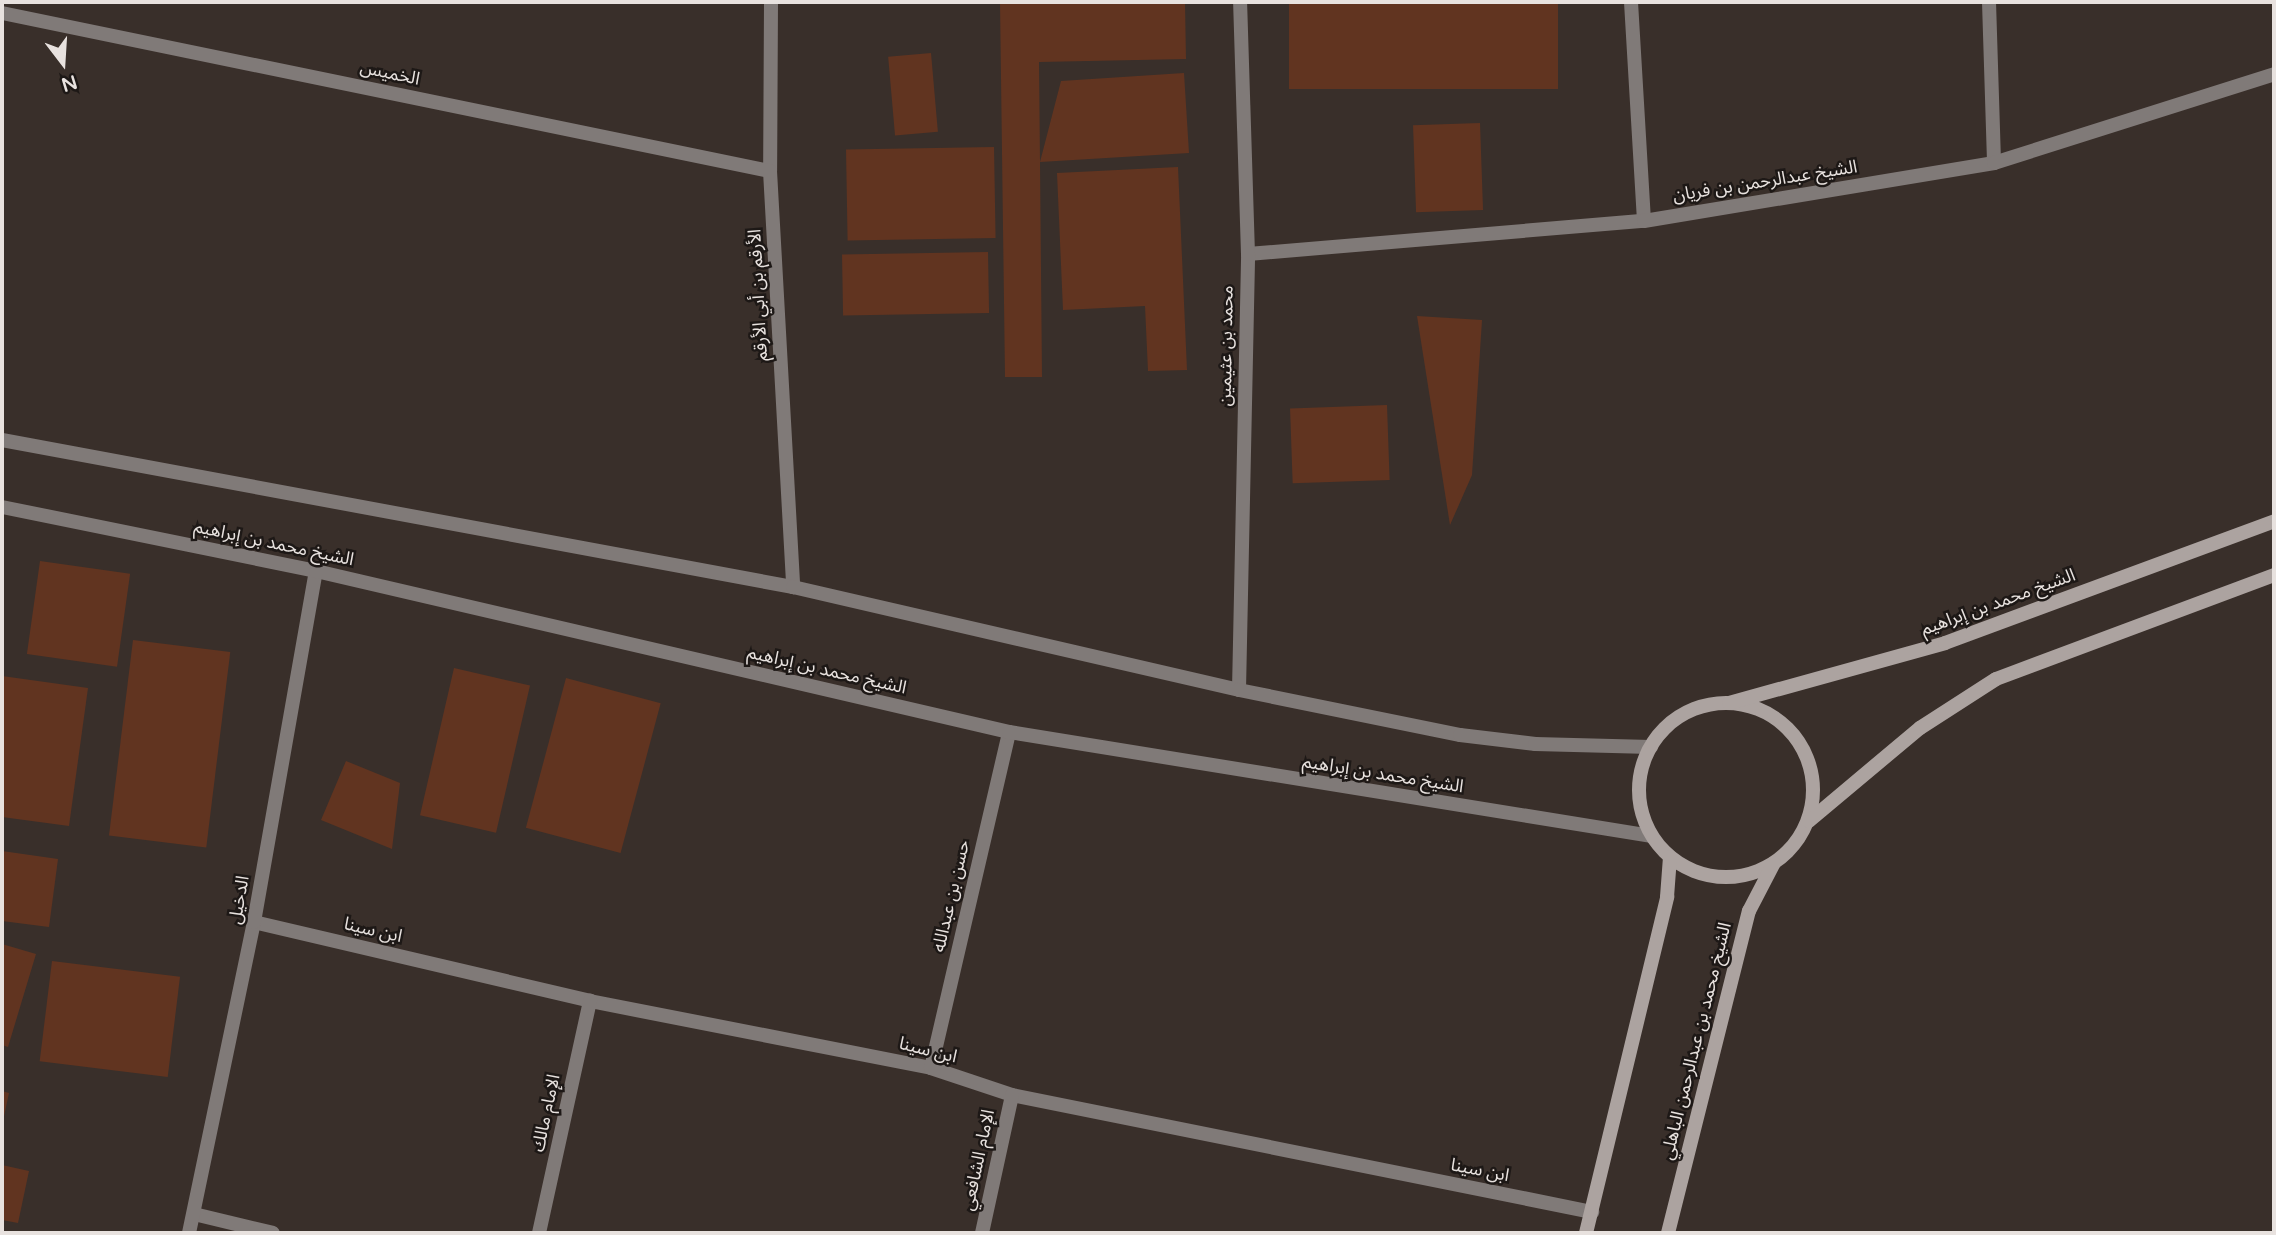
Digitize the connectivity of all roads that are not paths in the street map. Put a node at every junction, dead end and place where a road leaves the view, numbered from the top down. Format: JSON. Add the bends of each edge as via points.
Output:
{"nodes":[{"id":1,"x":771,"y":2,"type":"edge"},
{"id":2,"x":1240,"y":2,"type":"edge"},
{"id":3,"x":1632,"y":2,"type":"edge"},
{"id":4,"x":1989,"y":2,"type":"edge"},
{"id":5,"x":2,"y":13,"type":"edge"},
{"id":6,"x":2274,"y":74,"type":"edge"},
{"id":7,"x":1994,"y":163,"type":"junction"},
{"id":8,"x":770,"y":171,"type":"junction"},
{"id":9,"x":1644,"y":221,"type":"junction"},
{"id":10,"x":1248,"y":254,"type":"junction"},
{"id":11,"x":2,"y":440,"type":"edge"},
{"id":12,"x":2,"y":507,"type":"edge"},
{"id":13,"x":2274,"y":521,"type":"edge"},
{"id":14,"x":316,"y":571,"type":"junction"},
{"id":15,"x":2274,"y":575,"type":"edge"},
{"id":16,"x":793,"y":587,"type":"junction"},
{"id":17,"x":1239,"y":690,"type":"junction"},
{"id":18,"x":1729,"y":703,"type":"junction"},
{"id":19,"x":1009,"y":732,"type":"junction"},
{"id":20,"x":1651,"y":747,"type":"junction"},
{"id":21,"x":1809,"y":821,"type":"junction"},
{"id":22,"x":1651,"y":836,"type":"junction"},
{"id":23,"x":1670,"y":857,"type":"junction"},
{"id":24,"x":1774,"y":863,"type":"junction"},
{"id":25,"x":254,"y":922,"type":"junction"},
{"id":26,"x":590,"y":1001,"type":"junction"},
{"id":27,"x":931,"y":1068,"type":"junction"},
{"id":28,"x":1012,"y":1095,"type":"junction"},
{"id":29,"x":1592,"y":1212,"type":"junction"},
{"id":30,"x":194,"y":1214,"type":"junction"},
{"id":31,"x":189,"y":1233,"type":"edge"},
{"id":32,"x":273,"y":1233,"type":"edge"},
{"id":33,"x":539,"y":1233,"type":"edge"},
{"id":34,"x":982,"y":1233,"type":"edge"},
{"id":35,"x":1586,"y":1233,"type":"edge"},
{"id":36,"x":1668,"y":1233,"type":"edge"}],
"edges":[{"from":1,"to":8,"type":"street","name":"الأرقم بن أبي الأرقم"},
{"from":2,"to":10,"type":"street","name":"محمد بن عثيمين"},
{"from":3,"to":9,"type":"street"},
{"from":4,"to":7,"type":"street"},
{"from":5,"to":8,"type":"street","name":"الخميس"},
{"from":6,"to":7,"type":"street","name":"الشيخ عبدالرحمن بن فريان"},
{"from":7,"to":9,"type":"street","name":"الشيخ عبدالرحمن بن فريان"},
{"from":8,"to":16,"type":"street","name":"الأرقم بن أبي الأرقم"},
{"from":9,"to":10,"type":"street","name":"الشيخ عبدالرحمن بن فريان"},
{"from":10,"to":17,"type":"street","name":"محمد بن عثيمين"},
{"from":11,"to":16,"type":"street"},
{"from":12,"to":14,"type":"street","name":"الشيخ محمد بن إبراهيم"},
{"from":13,"to":18,"type":"main road","name":"الشيخ محمد بن إبراهيم","via":[[1945,643]]},
{"from":14,"to":19,"type":"street","name":"الشيخ محمد بن إبراهيم"},
{"from":14,"to":25,"type":"street","name":"الدخيل"},
{"from":15,"to":21,"type":"main road","via":[[1996,679],[1920,727]]},
{"from":16,"to":17,"type":"street"},
{"from":17,"to":20,"type":"street","via":[[1460,735],[1535,744]]},
{"from":18,"to":20,"type":"main road","via":[[1702,706],[1678,717]]},
{"from":18,"to":21,"type":"main road","via":[[1756,707],[1780,721],[1800,741],[1811,766],[1815,793]]},
{"from":19,"to":22,"type":"street","name":"الشيخ محمد بن إبراهيم"},
{"from":19,"to":27,"type":"street","name":"حسن بن عبدالله"},
{"from":20,"to":22,"type":"main road","via":[[1639,785],[1640,811]]},
{"from":21,"to":24,"type":"main road","via":[[1795,845]]},
{"from":22,"to":23,"type":"main road"},
{"from":23,"to":24,"type":"main road","via":[[1694,872],[1721,878],[1749,875]]},
{"from":23,"to":29,"type":"main road","via":[[1667,897]]},
{"from":24,"to":36,"type":"main road","name":"الشيخ محمد بن عبدالرحمن الباهلي","via":[[1749,911]]},
{"from":25,"to":26,"type":"street","name":"ابن سينا"},
{"from":25,"to":30,"type":"street","name":"الدخيل"},
{"from":26,"to":27,"type":"street","name":"ابن سينا"},
{"from":26,"to":33,"type":"street","name":"الإمام مالك"},
{"from":27,"to":28,"type":"street","name":"ابن سينا"},
{"from":28,"to":29,"type":"street","name":"ابن سينا"},
{"from":28,"to":34,"type":"street","name":"الإمام الشافعي"},
{"from":29,"to":35,"type":"main road"},
{"from":30,"to":31,"type":"street","name":"الدخيل"},
{"from":30,"to":32,"type":"street"}]}
